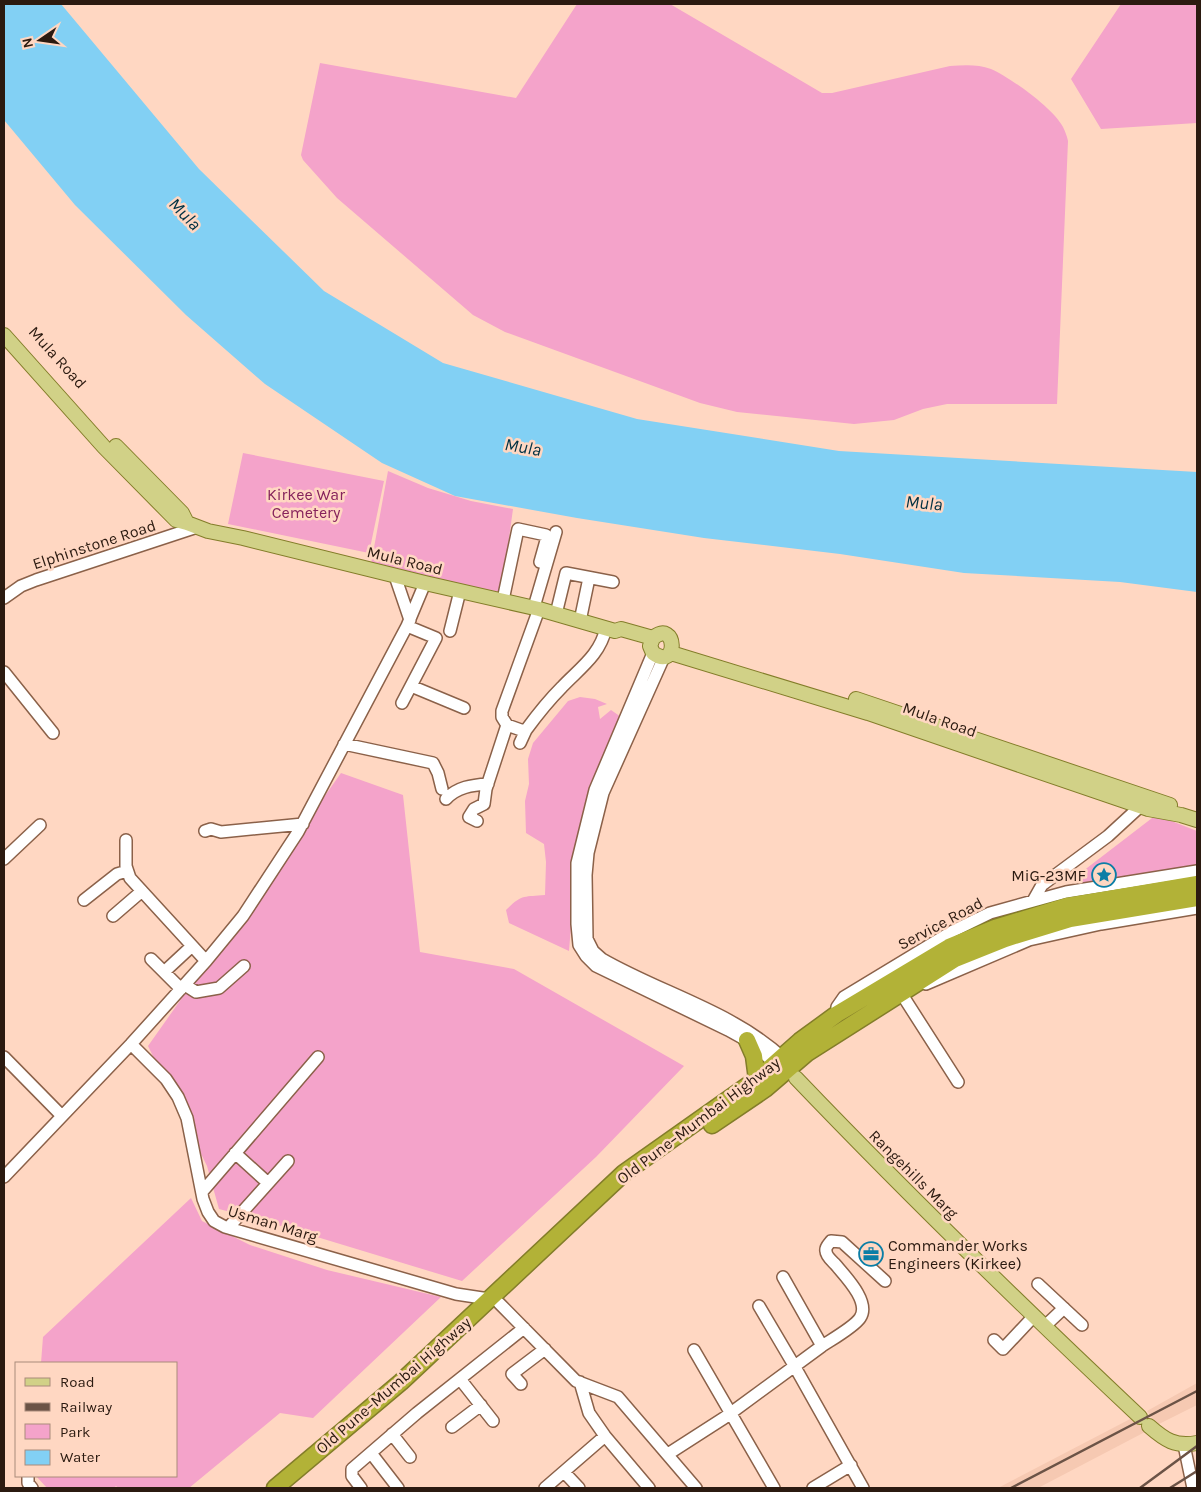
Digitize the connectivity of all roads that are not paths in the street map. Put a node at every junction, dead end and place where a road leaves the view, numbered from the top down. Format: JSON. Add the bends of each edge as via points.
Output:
{"nodes":[{"id":1,"x":4,"y":324,"type":"edge"},
{"id":2,"x":4,"y":334,"type":"edge"},
{"id":3,"x":82,"y":416,"type":"junction"},
{"id":4,"x":192,"y":525,"type":"junction"},
{"id":5,"x":556,"y":532,"type":"dead end"},
{"id":6,"x":540,"y":562,"type":"dead end"},
{"id":7,"x":395,"y":576,"type":"junction"},
{"id":8,"x":589,"y":578,"type":"junction"},
{"id":9,"x":613,"y":582,"type":"dead end"},
{"id":10,"x":425,"y":583,"type":"junction"},
{"id":11,"x":460,"y":591,"type":"junction"},
{"id":12,"x":4,"y":598,"type":"edge"},
{"id":13,"x":503,"y":600,"type":"junction"},
{"id":14,"x":537,"y":608,"type":"junction"},
{"id":15,"x":556,"y":614,"type":"junction"},
{"id":16,"x":580,"y":620,"type":"junction"},
{"id":17,"x":409,"y":623,"type":"junction"},
{"id":18,"x":610,"y":630,"type":"junction"},
{"id":19,"x":450,"y":631,"type":"dead end"},
{"id":20,"x":661,"y":649,"type":"junction"},
{"id":21,"x":4,"y":672,"type":"edge"},
{"id":22,"x":411,"y":686,"type":"junction"},
{"id":23,"x":402,"y":703,"type":"dead end"},
{"id":24,"x":464,"y":708,"type":"dead end"},
{"id":25,"x":507,"y":725,"type":"junction"},
{"id":26,"x":526,"y":730,"type":"junction"},
{"id":27,"x":53,"y":733,"type":"dead end"},
{"id":28,"x":520,"y":743,"type":"dead end"},
{"id":29,"x":344,"y":744,"type":"junction"},
{"id":30,"x":488,"y":784,"type":"junction"},
{"id":31,"x":1145,"y":802,"type":"junction"},
{"id":32,"x":1157,"y":811,"type":"junction"},
{"id":33,"x":1197,"y":813,"type":"edge"},
{"id":34,"x":1197,"y":820,"type":"edge"},
{"id":35,"x":477,"y":821,"type":"dead end"},
{"id":36,"x":303,"y":824,"type":"junction"},
{"id":37,"x":40,"y":825,"type":"dead end"},
{"id":38,"x":1197,"y":827,"type":"edge"},
{"id":39,"x":205,"y":831,"type":"dead end"},
{"id":40,"x":126,"y":840,"type":"dead end"},
{"id":41,"x":4,"y":859,"type":"edge"},
{"id":42,"x":127,"y":871,"type":"junction"},
{"id":43,"x":1197,"y":871,"type":"edge"},
{"id":44,"x":1197,"y":884,"type":"edge"},
{"id":45,"x":142,"y":890,"type":"junction"},
{"id":46,"x":1197,"y":898,"type":"edge"},
{"id":47,"x":84,"y":900,"type":"dead end"},
{"id":48,"x":1033,"y":901,"type":"junction"},
{"id":49,"x":1197,"y":908,"type":"edge"},
{"id":50,"x":113,"y":916,"type":"dead end"},
{"id":51,"x":192,"y":946,"type":"junction"},
{"id":52,"x":152,"y":959,"type":"dead end"},
{"id":53,"x":206,"y":961,"type":"junction"},
{"id":54,"x":244,"y":966,"type":"dead end"},
{"id":55,"x":164,"y":972,"type":"junction"},
{"id":56,"x":183,"y":987,"type":"junction"},
{"id":57,"x":906,"y":990,"type":"junction"},
{"id":58,"x":837,"y":1014,"type":"junction"},
{"id":59,"x":747,"y":1040,"type":"junction"},
{"id":60,"x":131,"y":1044,"type":"junction"},
{"id":61,"x":4,"y":1057,"type":"edge"},
{"id":62,"x":318,"y":1057,"type":"dead end"},
{"id":63,"x":786,"y":1068,"type":"junction"},
{"id":64,"x":757,"y":1079,"type":"junction"},
{"id":65,"x":958,"y":1082,"type":"dead end"},
{"id":66,"x":62,"y":1116,"type":"junction"},
{"id":67,"x":235,"y":1153,"type":"junction"},
{"id":68,"x":288,"y":1161,"type":"dead end"},
{"id":69,"x":4,"y":1177,"type":"edge"},
{"id":70,"x":268,"y":1183,"type":"junction"},
{"id":71,"x":202,"y":1192,"type":"junction"},
{"id":72,"x":228,"y":1228,"type":"junction"},
{"id":73,"x":783,"y":1277,"type":"dead end"},
{"id":74,"x":885,"y":1281,"type":"dead end"},
{"id":75,"x":1038,"y":1284,"type":"dead end"},
{"id":76,"x":494,"y":1301,"type":"junction"},
{"id":77,"x":758,"y":1306,"type":"dead end"},
{"id":78,"x":1064,"y":1308,"type":"junction"},
{"id":79,"x":1034,"y":1316,"type":"junction"},
{"id":80,"x":1082,"y":1325,"type":"dead end"},
{"id":81,"x":1045,"y":1326,"type":"junction"},
{"id":82,"x":524,"y":1328,"type":"junction"},
{"id":83,"x":994,"y":1340,"type":"dead end"},
{"id":84,"x":822,"y":1346,"type":"junction"},
{"id":85,"x":545,"y":1349,"type":"junction"},
{"id":86,"x":694,"y":1350,"type":"dead end"},
{"id":87,"x":795,"y":1367,"type":"junction"},
{"id":88,"x":460,"y":1379,"type":"junction"},
{"id":89,"x":580,"y":1382,"type":"junction"},
{"id":90,"x":520,"y":1384,"type":"dead end"},
{"id":91,"x":481,"y":1405,"type":"junction"},
{"id":92,"x":730,"y":1414,"type":"junction"},
{"id":93,"x":493,"y":1421,"type":"dead end"},
{"id":94,"x":452,"y":1427,"type":"dead end"},
{"id":95,"x":392,"y":1434,"type":"junction"},
{"id":96,"x":605,"y":1436,"type":"junction"},
{"id":97,"x":1191,"y":1444,"type":"edge"},
{"id":98,"x":371,"y":1453,"type":"junction"},
{"id":99,"x":668,"y":1454,"type":"junction"},
{"id":100,"x":410,"y":1457,"type":"dead end"},
{"id":101,"x":851,"y":1465,"type":"junction"},
{"id":102,"x":564,"y":1472,"type":"junction"},
{"id":103,"x":819,"y":1487,"type":"edge"},
{"id":104,"x":275,"y":1488,"type":"edge"},
{"id":105,"x":290,"y":1488,"type":"edge"},
{"id":106,"x":361,"y":1488,"type":"edge"},
{"id":107,"x":398,"y":1488,"type":"edge"},
{"id":108,"x":544,"y":1488,"type":"edge"},
{"id":109,"x":579,"y":1488,"type":"edge"},
{"id":110,"x":649,"y":1488,"type":"edge"},
{"id":111,"x":696,"y":1488,"type":"edge"},
{"id":112,"x":774,"y":1488,"type":"edge"},
{"id":113,"x":863,"y":1488,"type":"edge"},
{"id":114,"x":1193,"y":1488,"type":"edge"}],
"edges":[{"from":1,"to":3,"type":"main road","name":"Mula Road"},
{"from":2,"to":3,"type":"main road","name":"Mula Road"},
{"from":3,"to":4,"type":"main road","name":"Mula Road"},
{"from":4,"to":7,"type":"main road","name":"Mula Road"},
{"from":4,"to":12,"type":"street","name":"Elphinstone Road","via":[[36,580]]},
{"from":5,"to":14,"type":"street"},
{"from":6,"to":13,"type":"street","via":[[546,535],[518,529]]},
{"from":7,"to":10,"type":"main road","name":"Mula Road"},
{"from":7,"to":17,"type":"street"},
{"from":8,"to":9,"type":"street"},
{"from":8,"to":15,"type":"street","via":[[566,573]]},
{"from":8,"to":16,"type":"street"},
{"from":10,"to":11,"type":"main road","name":"Mula Road"},
{"from":10,"to":17,"type":"street"},
{"from":11,"to":13,"type":"main road","name":"Mula Road"},
{"from":11,"to":19,"type":"street"},
{"from":13,"to":14,"type":"main road","name":"Mula Road"},
{"from":14,"to":15,"type":"main road","name":"Mula Road"},
{"from":14,"to":25,"type":"street","via":[[502,711]]},
{"from":15,"to":16,"type":"main road","name":"Mula Road"},
{"from":16,"to":18,"type":"main road","name":"Mula Road"},
{"from":17,"to":22,"type":"street","via":[[436,638]]},
{"from":17,"to":29,"type":"street"},
{"from":18,"to":20,"type":"main road","name":"Mula Road","via":[[621,629]]},
{"from":18,"to":26,"type":"street","via":[[594,655]]},
{"from":20,"to":31,"type":"main road","name":"Mula Road"},
{"from":20,"to":59,"type":"street","via":[[590,804],[578,863],[579,945],[590,961],[603,970]]},
{"from":20,"to":63,"type":"street","via":[[599,806],[586,864],[588,942],[602,959],[759,1037]]},
{"from":21,"to":27,"type":"street"},
{"from":22,"to":23,"type":"street"},
{"from":22,"to":24,"type":"street"},
{"from":25,"to":26,"type":"street"},
{"from":25,"to":30,"type":"street"},
{"from":26,"to":28,"type":"street"},
{"from":29,"to":30,"type":"street","via":[[434,763],[444,794]]},
{"from":29,"to":36,"type":"street"},
{"from":30,"to":35,"type":"street","via":[[484,804],[474,809],[469,817]]},
{"from":31,"to":32,"type":"main road","name":"Mula Road"},
{"from":31,"to":33,"type":"main road"},
{"from":31,"to":48,"type":"street","via":[[1108,836],[1042,885]]},
{"from":32,"to":34,"type":"main road","name":"Mula Road"},
{"from":32,"to":38,"type":"main road"},
{"from":36,"to":39,"type":"street"},
{"from":36,"to":53,"type":"street","via":[[243,916]]},
{"from":37,"to":41,"type":"street"},
{"from":40,"to":42,"type":"street"},
{"from":42,"to":45,"type":"street"},
{"from":42,"to":47,"type":"street","via":[[117,874]]},
{"from":43,"to":48,"type":"street","name":"Service Road","via":[[1066,892]]},
{"from":44,"to":58,"type":"highway","name":"Old Pune–Mumbai Highway","via":[[1067,906],[995,928],[949,946]]},
{"from":45,"to":50,"type":"street"},
{"from":45,"to":51,"type":"street"},
{"from":46,"to":57,"type":"highway","name":"Old Pune–Mumbai Highway","via":[[1048,925],[956,959]]},
{"from":48,"to":58,"type":"street","name":"Service Road","via":[[990,913],[953,931],[844,997],[837,1007]]},
{"from":49,"to":57,"type":"street","via":[[1029,940],[928,984]]},
{"from":51,"to":53,"type":"street"},
{"from":51,"to":55,"type":"street"},
{"from":52,"to":55,"type":"street"},
{"from":53,"to":56,"type":"street"},
{"from":54,"to":56,"type":"street","via":[[219,988],[196,992]]},
{"from":55,"to":56,"type":"street"},
{"from":56,"to":60,"type":"street"},
{"from":57,"to":63,"type":"highway","name":"Old Pune–Mumbai Highway"},
{"from":57,"to":65,"type":"street"},
{"from":58,"to":63,"type":"highway","name":"Old Pune–Mumbai Highway","via":[[800,1041]]},
{"from":59,"to":63,"type":"street"},
{"from":59,"to":64,"type":"highway","via":[[754,1056]]},
{"from":60,"to":66,"type":"street"},
{"from":60,"to":71,"type":"street","name":"Usman Marg","via":[[166,1079],[178,1097],[187,1118]]},
{"from":61,"to":66,"type":"street"},
{"from":62,"to":67,"type":"street"},
{"from":63,"to":64,"type":"highway","name":"Old Pune–Mumbai Highway"},
{"from":63,"to":76,"type":"highway","name":"Old Pune–Mumbai Highway","via":[[757,1094],[630,1181]]},
{"from":63,"to":79,"type":"main road","name":"Rangehills Marg"},
{"from":64,"to":76,"type":"highway","name":"Old Pune–Mumbai Highway","via":[[624,1173]]},
{"from":66,"to":69,"type":"street"},
{"from":67,"to":70,"type":"street"},
{"from":67,"to":71,"type":"street"},
{"from":68,"to":70,"type":"street"},
{"from":70,"to":72,"type":"street"},
{"from":71,"to":72,"type":"street","name":"Usman Marg","via":[[214,1221]]},
{"from":72,"to":76,"type":"street","name":"Usman Marg","via":[[456,1294]]},
{"from":73,"to":84,"type":"street"},
{"from":74,"to":84,"type":"street","via":[[842,1242],[831,1241],[826,1251],[860,1297],[863,1310],[860,1319]]},
{"from":75,"to":78,"type":"street"},
{"from":76,"to":82,"type":"street"},
{"from":76,"to":104,"type":"highway","name":"Old Pune–Mumbai Highway"},
{"from":76,"to":105,"type":"highway","name":"Old Pune–Mumbai Highway","via":[[407,1390]]},
{"from":77,"to":87,"type":"street"},
{"from":78,"to":80,"type":"street"},
{"from":78,"to":81,"type":"street"},
{"from":79,"to":81,"type":"main road","name":"Rangehills Marg"},
{"from":79,"to":83,"type":"street","via":[[1003,1349]]},
{"from":81,"to":97,"type":"main road","name":"Rangehills Marg","via":[[1160,1436],[1172,1443]]},
{"from":82,"to":85,"type":"street"},
{"from":82,"to":88,"type":"street"},
{"from":84,"to":87,"type":"street"},
{"from":85,"to":89,"type":"street"},
{"from":85,"to":90,"type":"street","via":[[512,1374]]},
{"from":86,"to":92,"type":"street"},
{"from":87,"to":92,"type":"street"},
{"from":87,"to":101,"type":"street"},
{"from":88,"to":91,"type":"street"},
{"from":88,"to":95,"type":"street"},
{"from":89,"to":96,"type":"street","via":[[589,1412]]},
{"from":89,"to":99,"type":"street","via":[[618,1398]]},
{"from":91,"to":93,"type":"street"},
{"from":91,"to":94,"type":"street"},
{"from":92,"to":99,"type":"street"},
{"from":92,"to":112,"type":"street"},
{"from":95,"to":98,"type":"street"},
{"from":95,"to":100,"type":"street"},
{"from":96,"to":102,"type":"street"},
{"from":96,"to":110,"type":"street"},
{"from":97,"to":114,"type":"street"},
{"from":98,"to":106,"type":"street","via":[[351,1471]]},
{"from":98,"to":107,"type":"street"},
{"from":99,"to":111,"type":"street"},
{"from":101,"to":103,"type":"street"},
{"from":101,"to":113,"type":"street"},
{"from":102,"to":108,"type":"street"},
{"from":102,"to":109,"type":"street"}]}
